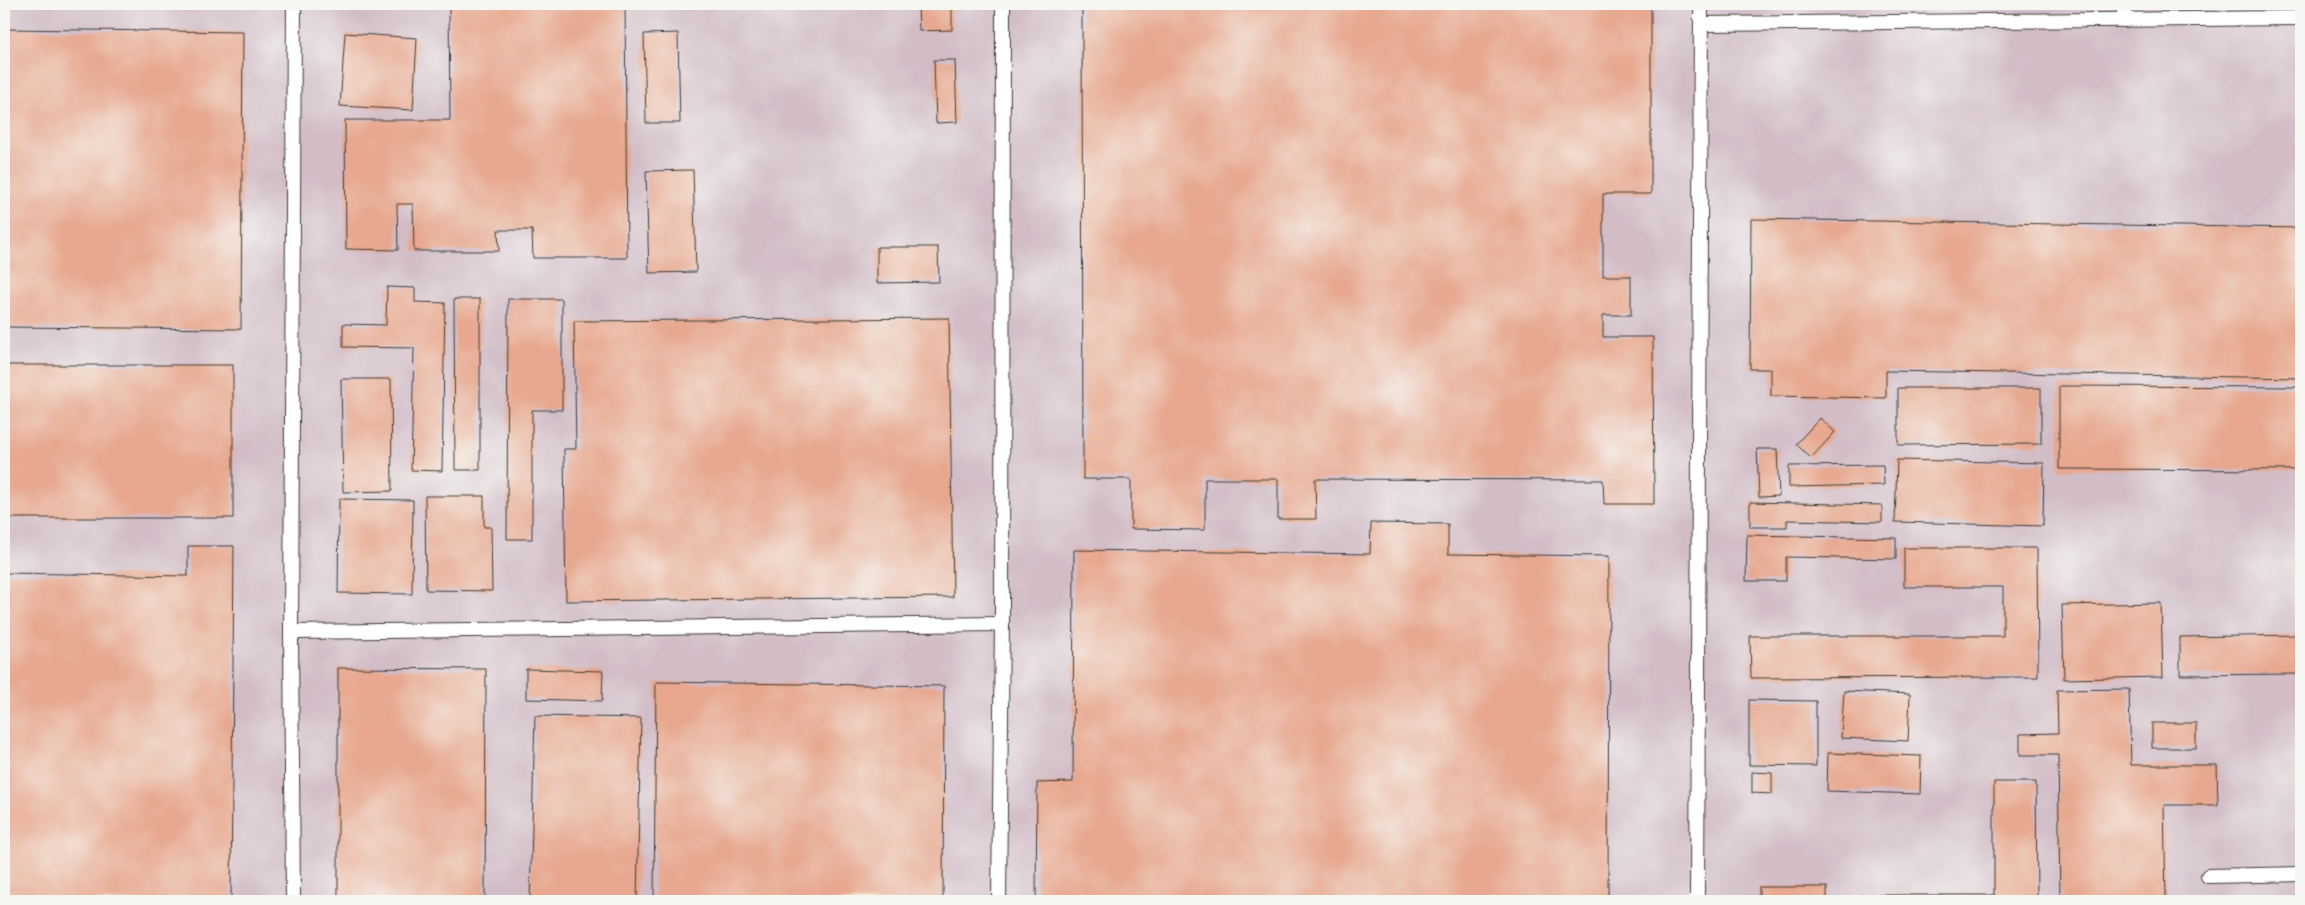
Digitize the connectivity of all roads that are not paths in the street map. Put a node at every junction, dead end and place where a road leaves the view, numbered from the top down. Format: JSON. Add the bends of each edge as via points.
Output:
{"nodes":[{"id":1,"x":294,"y":4,"type":"edge"},
{"id":2,"x":1002,"y":4,"type":"edge"},
{"id":3,"x":1701,"y":4,"type":"edge"},
{"id":4,"x":2124,"y":4,"type":"edge"},
{"id":5,"x":2301,"y":18,"type":"edge"},
{"id":6,"x":2124,"y":20,"type":"junction"},
{"id":7,"x":1701,"y":24,"type":"junction"},
{"id":8,"x":1002,"y":624,"type":"junction"},
{"id":9,"x":291,"y":632,"type":"junction"},
{"id":10,"x":2301,"y":874,"type":"edge"},
{"id":11,"x":2208,"y":876,"type":"dead end"},
{"id":12,"x":293,"y":901,"type":"edge"},
{"id":13,"x":999,"y":901,"type":"edge"},
{"id":14,"x":1697,"y":901,"type":"edge"}],
"edges":[{"from":1,"to":9,"type":"lane"},
{"from":2,"to":8,"type":"lane"},
{"from":3,"to":7,"type":"lane"},
{"from":4,"to":6,"type":"lane"},
{"from":5,"to":6,"type":"lane"},
{"from":6,"to":7,"type":"lane"},
{"from":7,"to":14,"type":"lane"},
{"from":8,"to":9,"type":"lane"},
{"from":8,"to":13,"type":"lane"},
{"from":9,"to":12,"type":"lane"},
{"from":10,"to":11,"type":"lane"}]}
